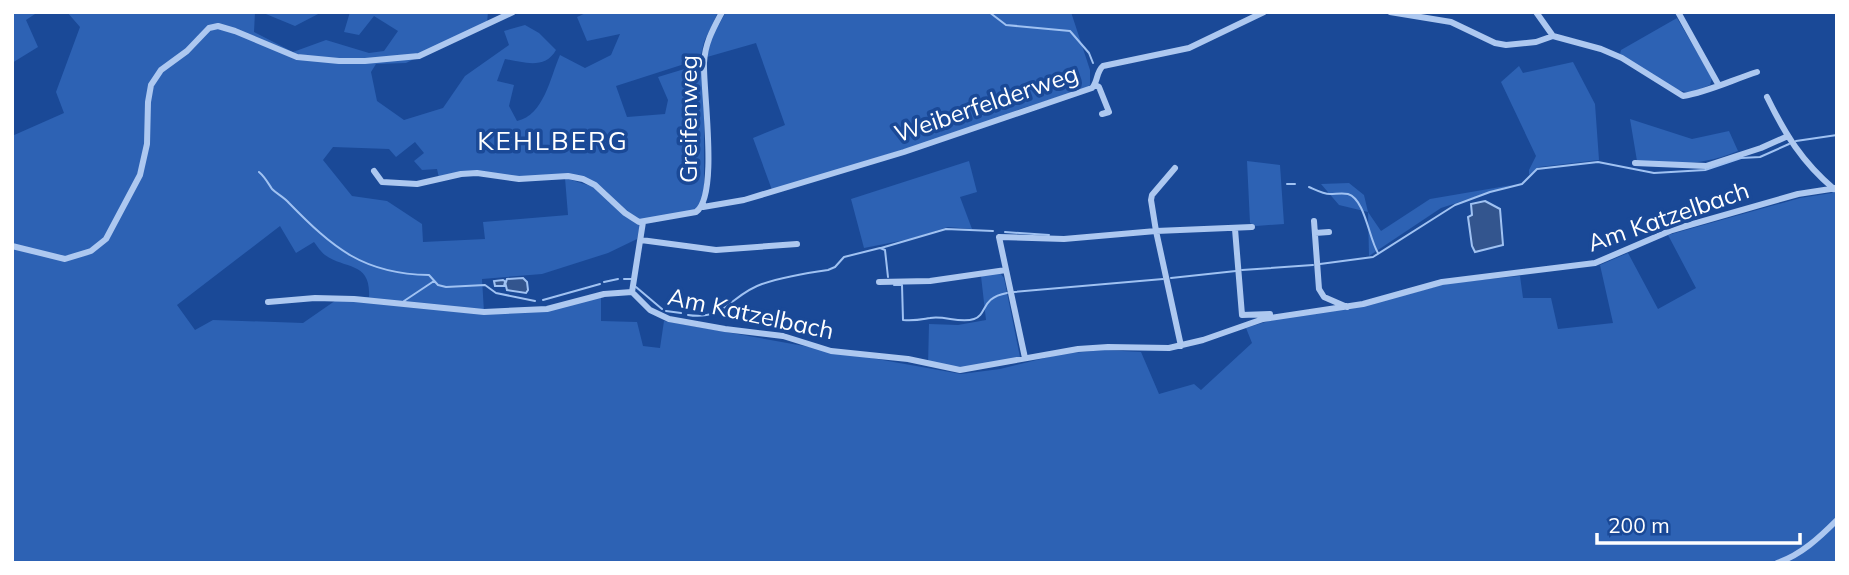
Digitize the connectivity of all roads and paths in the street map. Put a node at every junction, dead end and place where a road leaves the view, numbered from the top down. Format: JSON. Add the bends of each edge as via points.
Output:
{"nodes":[{"id":1,"x":513,"y":12,"type":"edge"},
{"id":2,"x":722,"y":12,"type":"edge"},
{"id":3,"x":1264,"y":12,"type":"edge"},
{"id":4,"x":1390,"y":12,"type":"edge"},
{"id":5,"x":1536,"y":12,"type":"edge"},
{"id":6,"x":1678,"y":12,"type":"edge"},
{"id":7,"x":1553,"y":36,"type":"junction"},
{"id":8,"x":1757,"y":72,"type":"dead end"},
{"id":9,"x":1718,"y":84,"type":"junction"},
{"id":10,"x":1095,"y":85,"type":"junction"},
{"id":11,"x":1767,"y":97,"type":"dead end"},
{"id":12,"x":1102,"y":114,"type":"dead end"},
{"id":13,"x":1788,"y":136,"type":"junction"},
{"id":14,"x":1635,"y":163,"type":"dead end"},
{"id":15,"x":1175,"y":168,"type":"dead end"},
{"id":16,"x":374,"y":171,"type":"dead end"},
{"id":17,"x":1835,"y":188,"type":"edge"},
{"id":18,"x":703,"y":207,"type":"junction"},
{"id":19,"x":1314,"y":221,"type":"dead end"},
{"id":20,"x":642,"y":222,"type":"junction"},
{"id":21,"x":1252,"y":227,"type":"dead end"},
{"id":22,"x":1235,"y":229,"type":"junction"},
{"id":23,"x":1156,"y":231,"type":"junction"},
{"id":24,"x":1329,"y":232,"type":"dead end"},
{"id":25,"x":1315,"y":233,"type":"junction"},
{"id":26,"x":641,"y":240,"type":"junction"},
{"id":27,"x":797,"y":244,"type":"dead end"},
{"id":28,"x":12,"y":246,"type":"edge"},
{"id":29,"x":1006,"y":270,"type":"junction"},
{"id":30,"x":879,"y":282,"type":"dead end"},
{"id":31,"x":632,"y":292,"type":"junction"},
{"id":32,"x":268,"y":302,"type":"dead end"},
{"id":33,"x":1347,"y":307,"type":"junction"},
{"id":34,"x":1274,"y":316,"type":"junction"},
{"id":35,"x":1181,"y":346,"type":"junction"},
{"id":36,"x":1025,"y":358,"type":"junction"},
{"id":37,"x":1837,"y":520,"type":"edge"},
{"id":38,"x":1777,"y":563,"type":"edge"}],
"edges":[{"from":1,"to":28,"type":"street","via":[[419,56],[365,61],[297,57],[235,31],[209,28],[161,70],[151,85],[140,175],[106,239],[91,251],[65,259]]},
{"from":2,"to":18,"type":"street","name":"Greifenweg","via":[[708,37],[704,63],[708,169]]},
{"from":3,"to":10,"type":"street","name":"Weiberfelderweg","via":[[1189,48],[1103,66]]},
{"from":4,"to":7,"type":"street","via":[[1451,22],[1506,45]]},
{"from":5,"to":7,"type":"street"},
{"from":6,"to":9,"type":"street"},
{"from":7,"to":9,"type":"street","via":[[1611,53],[1682,96]]},
{"from":8,"to":9,"type":"street"},
{"from":10,"to":12,"type":"street","via":[[1109,111]]},
{"from":10,"to":18,"type":"street","name":"Weiberfelderweg","via":[[945,140],[755,197]]},
{"from":11,"to":13,"type":"street"},
{"from":13,"to":14,"type":"street","via":[[1706,166]]},
{"from":13,"to":17,"type":"street","via":[[1812,170]]},
{"from":15,"to":23,"type":"street","via":[[1152,195]]},
{"from":16,"to":20,"type":"street","via":[[382,182],[417,184],[477,173],[519,179],[568,176],[595,185],[625,214]]},
{"from":17,"to":33,"type":"street","name":"Am Katzelbach","via":[[1672,230],[1595,263],[1442,282]]},
{"from":18,"to":20,"type":"street","name":"Greifenweg","via":[[688,215]]},
{"from":19,"to":25,"type":"street"},
{"from":20,"to":26,"type":"street"},
{"from":21,"to":22,"type":"street"},
{"from":22,"to":23,"type":"street"},
{"from":22,"to":34,"type":"street","name":"Am Katzelbach","via":[[1242,315]]},
{"from":23,"to":29,"type":"street","via":[[1064,239],[999,237]]},
{"from":23,"to":35,"type":"street"},
{"from":24,"to":25,"type":"street"},
{"from":25,"to":33,"type":"street","via":[[1320,293]]},
{"from":26,"to":27,"type":"street","via":[[716,250]]},
{"from":26,"to":31,"type":"street"},
{"from":29,"to":30,"type":"street","via":[[930,281]]},
{"from":29,"to":36,"type":"street"},
{"from":31,"to":32,"type":"street","name":"Am Katzelbach","via":[[604,294],[547,309],[484,312],[354,299]]},
{"from":31,"to":36,"type":"street","name":"Am Katzelbach","via":[[662,317],[783,336],[831,351],[960,370]]},
{"from":33,"to":34,"type":"street","name":"Am Katzelbach"},
{"from":34,"to":35,"type":"street","name":"Am Katzelbach"},
{"from":35,"to":36,"type":"street","name":"Am Katzelbach","via":[[1097,347]]},
{"from":37,"to":38,"type":"street","via":[[1790,559]]}]}
